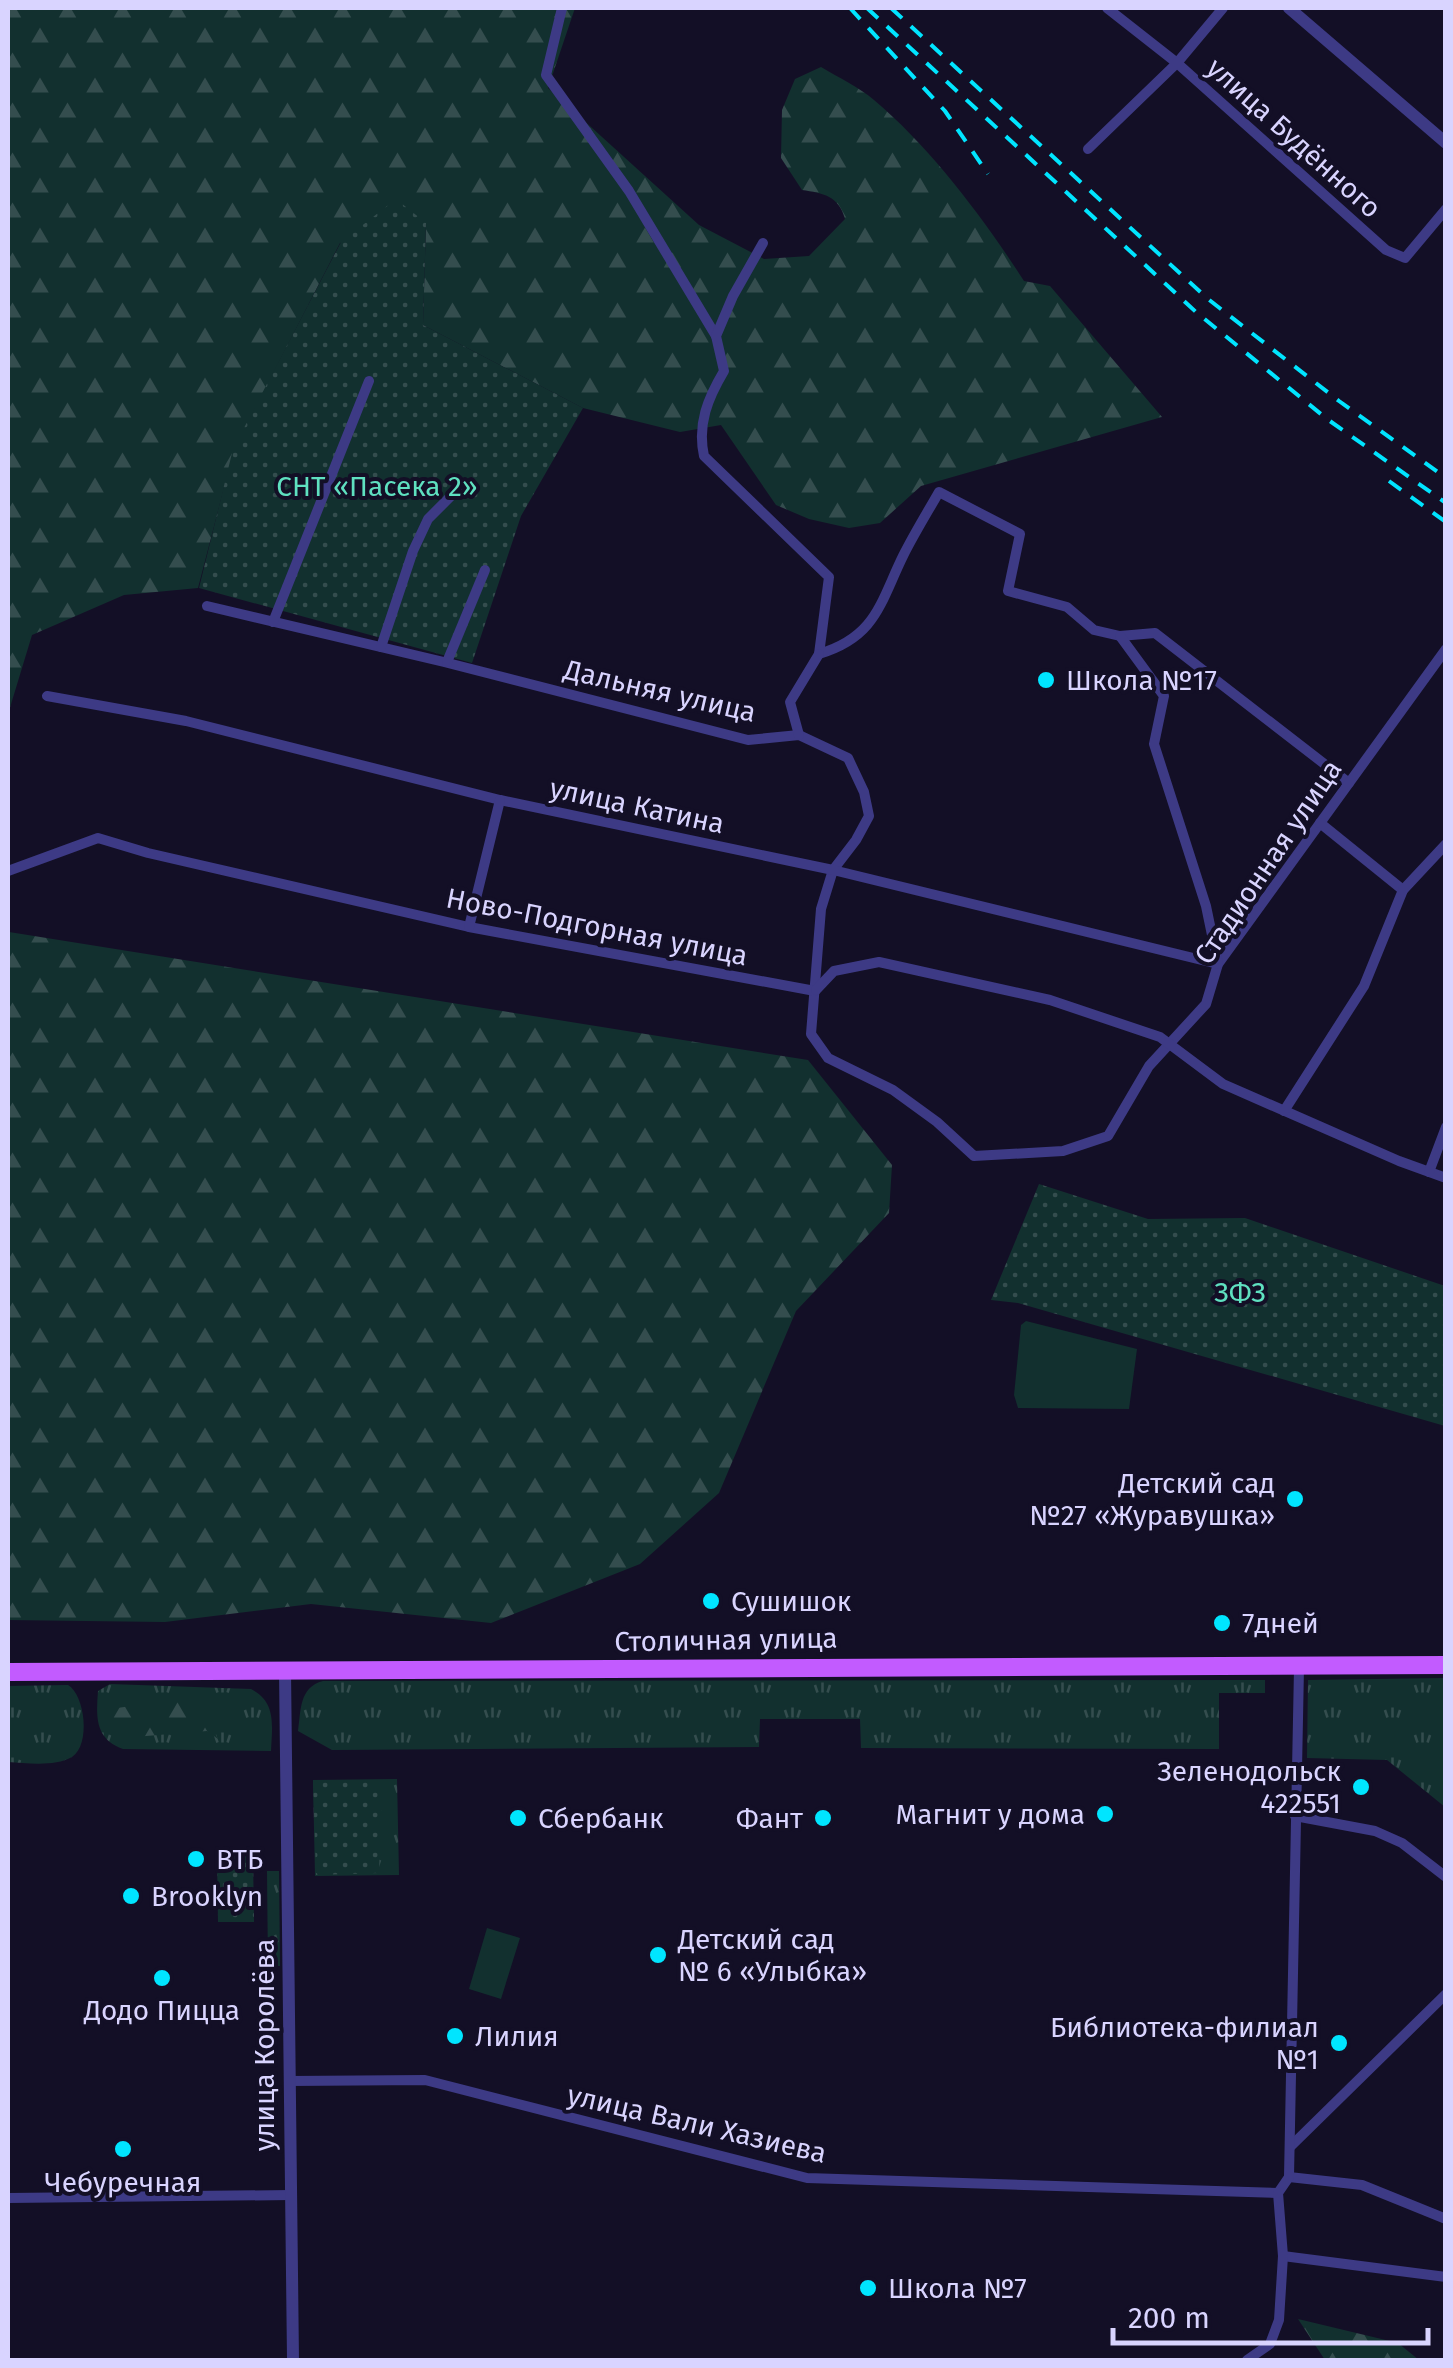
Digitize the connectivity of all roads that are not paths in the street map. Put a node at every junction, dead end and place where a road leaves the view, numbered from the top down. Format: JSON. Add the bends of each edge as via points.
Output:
{"nodes":[{"id":1,"x":562,"y":8,"type":"edge"},
{"id":2,"x":1107,"y":8,"type":"edge"},
{"id":3,"x":1223,"y":8,"type":"edge"},
{"id":4,"x":1290,"y":8,"type":"edge"},
{"id":5,"x":1176,"y":62,"type":"junction"},
{"id":6,"x":1446,"y":144,"type":"edge"},
{"id":7,"x":1088,"y":149,"type":"dead end"},
{"id":8,"x":1446,"y":210,"type":"edge"},
{"id":9,"x":763,"y":243,"type":"dead end"},
{"id":10,"x":716,"y":336,"type":"junction"},
{"id":11,"x":369,"y":382,"type":"dead end"},
{"id":12,"x":456,"y":490,"type":"dead end"},
{"id":13,"x":485,"y":570,"type":"dead end"},
{"id":14,"x":207,"y":606,"type":"dead end"},
{"id":15,"x":273,"y":622,"type":"junction"},
{"id":16,"x":1120,"y":636,"type":"junction"},
{"id":17,"x":381,"y":647,"type":"junction"},
{"id":18,"x":1446,"y":649,"type":"edge"},
{"id":19,"x":819,"y":654,"type":"junction"},
{"id":20,"x":447,"y":662,"type":"junction"},
{"id":21,"x":46,"y":696,"type":"dead end"},
{"id":22,"x":799,"y":735,"type":"junction"},
{"id":23,"x":1349,"y":783,"type":"junction"},
{"id":24,"x":500,"y":800,"type":"junction"},
{"id":25,"x":1320,"y":823,"type":"junction"},
{"id":26,"x":1446,"y":844,"type":"edge"},
{"id":27,"x":833,"y":870,"type":"junction"},
{"id":28,"x":8,"y":871,"type":"edge"},
{"id":29,"x":1403,"y":890,"type":"junction"},
{"id":30,"x":468,"y":926,"type":"junction"},
{"id":31,"x":1218,"y":964,"type":"junction"},
{"id":32,"x":814,"y":991,"type":"junction"},
{"id":33,"x":1170,"y":1046,"type":"junction"},
{"id":34,"x":1284,"y":1111,"type":"junction"},
{"id":35,"x":1446,"y":1127,"type":"edge"},
{"id":36,"x":1429,"y":1172,"type":"junction"},
{"id":37,"x":1446,"y":1178,"type":"edge"},
{"id":38,"x":1446,"y":1665,"type":"edge"},
{"id":39,"x":1298,"y":1668,"type":"junction"},
{"id":40,"x":284,"y":1670,"type":"junction"},
{"id":41,"x":8,"y":1672,"type":"edge"},
{"id":42,"x":1296,"y":1816,"type":"junction"},
{"id":43,"x":1446,"y":1877,"type":"edge"},
{"id":44,"x":1446,"y":1994,"type":"edge"},
{"id":45,"x":289,"y":2081,"type":"junction"},
{"id":46,"x":1290,"y":2146,"type":"junction"},
{"id":47,"x":1289,"y":2177,"type":"junction"},
{"id":48,"x":1278,"y":2194,"type":"junction"},
{"id":49,"x":291,"y":2196,"type":"junction"},
{"id":50,"x":8,"y":2198,"type":"edge"},
{"id":51,"x":1446,"y":2219,"type":"edge"},
{"id":52,"x":1282,"y":2256,"type":"junction"},
{"id":53,"x":1446,"y":2277,"type":"edge"},
{"id":54,"x":292,"y":2360,"type":"edge"},
{"id":55,"x":1247,"y":2360,"type":"edge"}],
"edges":[{"from":1,"to":10,"type":"street","via":[[546,75],[629,191]]},
{"from":2,"to":5,"type":"street","name":"улица Будённого"},
{"from":3,"to":5,"type":"street"},
{"from":4,"to":6,"type":"street"},
{"from":5,"to":7,"type":"street"},
{"from":5,"to":8,"type":"street","name":"улица Будённого","via":[[1386,250],[1406,258]]},
{"from":9,"to":10,"type":"street"},
{"from":10,"to":19,"type":"street","via":[[724,371],[706,401],[704,456],[828,577]]},
{"from":11,"to":15,"type":"street"},
{"from":12,"to":17,"type":"street","via":[[428,519]]},
{"from":13,"to":20,"type":"street"},
{"from":14,"to":15,"type":"street","name":"Дальняя улица"},
{"from":15,"to":17,"type":"street","name":"Дальняя улица"},
{"from":16,"to":19,"type":"street","via":[[1094,630],[1067,607],[1008,591],[1020,534],[939,492],[880,611],[845,647]]},
{"from":16,"to":23,"type":"street","via":[[1155,633]]},
{"from":16,"to":31,"type":"street","via":[[1164,696],[1154,744]]},
{"from":17,"to":20,"type":"street","name":"Дальняя улица"},
{"from":18,"to":23,"type":"street","name":"Стадионная улица"},
{"from":19,"to":22,"type":"street","via":[[790,702]]},
{"from":20,"to":22,"type":"street","name":"Дальняя улица","via":[[748,740]]},
{"from":21,"to":24,"type":"street","name":"улица Катина","via":[[186,721]]},
{"from":22,"to":27,"type":"street","via":[[848,758],[864,792],[869,816]]},
{"from":23,"to":25,"type":"street","name":"Стадионная улица"},
{"from":24,"to":27,"type":"street","name":"улица Катина"},
{"from":24,"to":30,"type":"street"},
{"from":25,"to":29,"type":"street"},
{"from":25,"to":31,"type":"street","name":"Стадионная улица"},
{"from":26,"to":29,"type":"street"},
{"from":27,"to":31,"type":"street","name":"улица Катина"},
{"from":27,"to":32,"type":"street","via":[[821,909]]},
{"from":28,"to":30,"type":"street","name":"Ново-Подгорная улица","via":[[98,838]]},
{"from":29,"to":34,"type":"street","via":[[1364,986]]},
{"from":30,"to":32,"type":"street","name":"Ново-Подгорная улица"},
{"from":31,"to":33,"type":"street","name":"Стадионная улица","via":[[1206,1004]]},
{"from":32,"to":33,"type":"street","via":[[834,971],[879,962],[1050,1000]]},
{"from":32,"to":33,"type":"street","name":"Стадионная улица","via":[[811,1034],[828,1058],[893,1090],[974,1156],[1063,1151],[1108,1136],[1149,1066]]},
{"from":33,"to":34,"type":"street","via":[[1222,1084]]},
{"from":34,"to":36,"type":"street"},
{"from":35,"to":36,"type":"street"},
{"from":36,"to":37,"type":"street"},
{"from":38,"to":39,"type":"main road","name":"Столичная улица"},
{"from":39,"to":40,"type":"main road","name":"Столичная улица"},
{"from":39,"to":42,"type":"street"},
{"from":40,"to":41,"type":"main road","name":"Столичная улица"},
{"from":40,"to":45,"type":"street","name":"улица Королёва"},
{"from":42,"to":43,"type":"street","via":[[1375,1831]]},
{"from":42,"to":46,"type":"street"},
{"from":44,"to":46,"type":"street"},
{"from":45,"to":48,"type":"street","name":"улица Вали Хазиева","via":[[425,2080],[807,2178]]},
{"from":45,"to":49,"type":"street","name":"улица Королёва"},
{"from":46,"to":47,"type":"street"},
{"from":47,"to":48,"type":"street"},
{"from":47,"to":51,"type":"street","via":[[1362,2185]]},
{"from":48,"to":52,"type":"street"},
{"from":49,"to":50,"type":"street"},
{"from":49,"to":54,"type":"street","name":"улица Королёва"},
{"from":52,"to":53,"type":"street"},
{"from":52,"to":55,"type":"street","via":[[1279,2320],[1270,2344]]}]}
